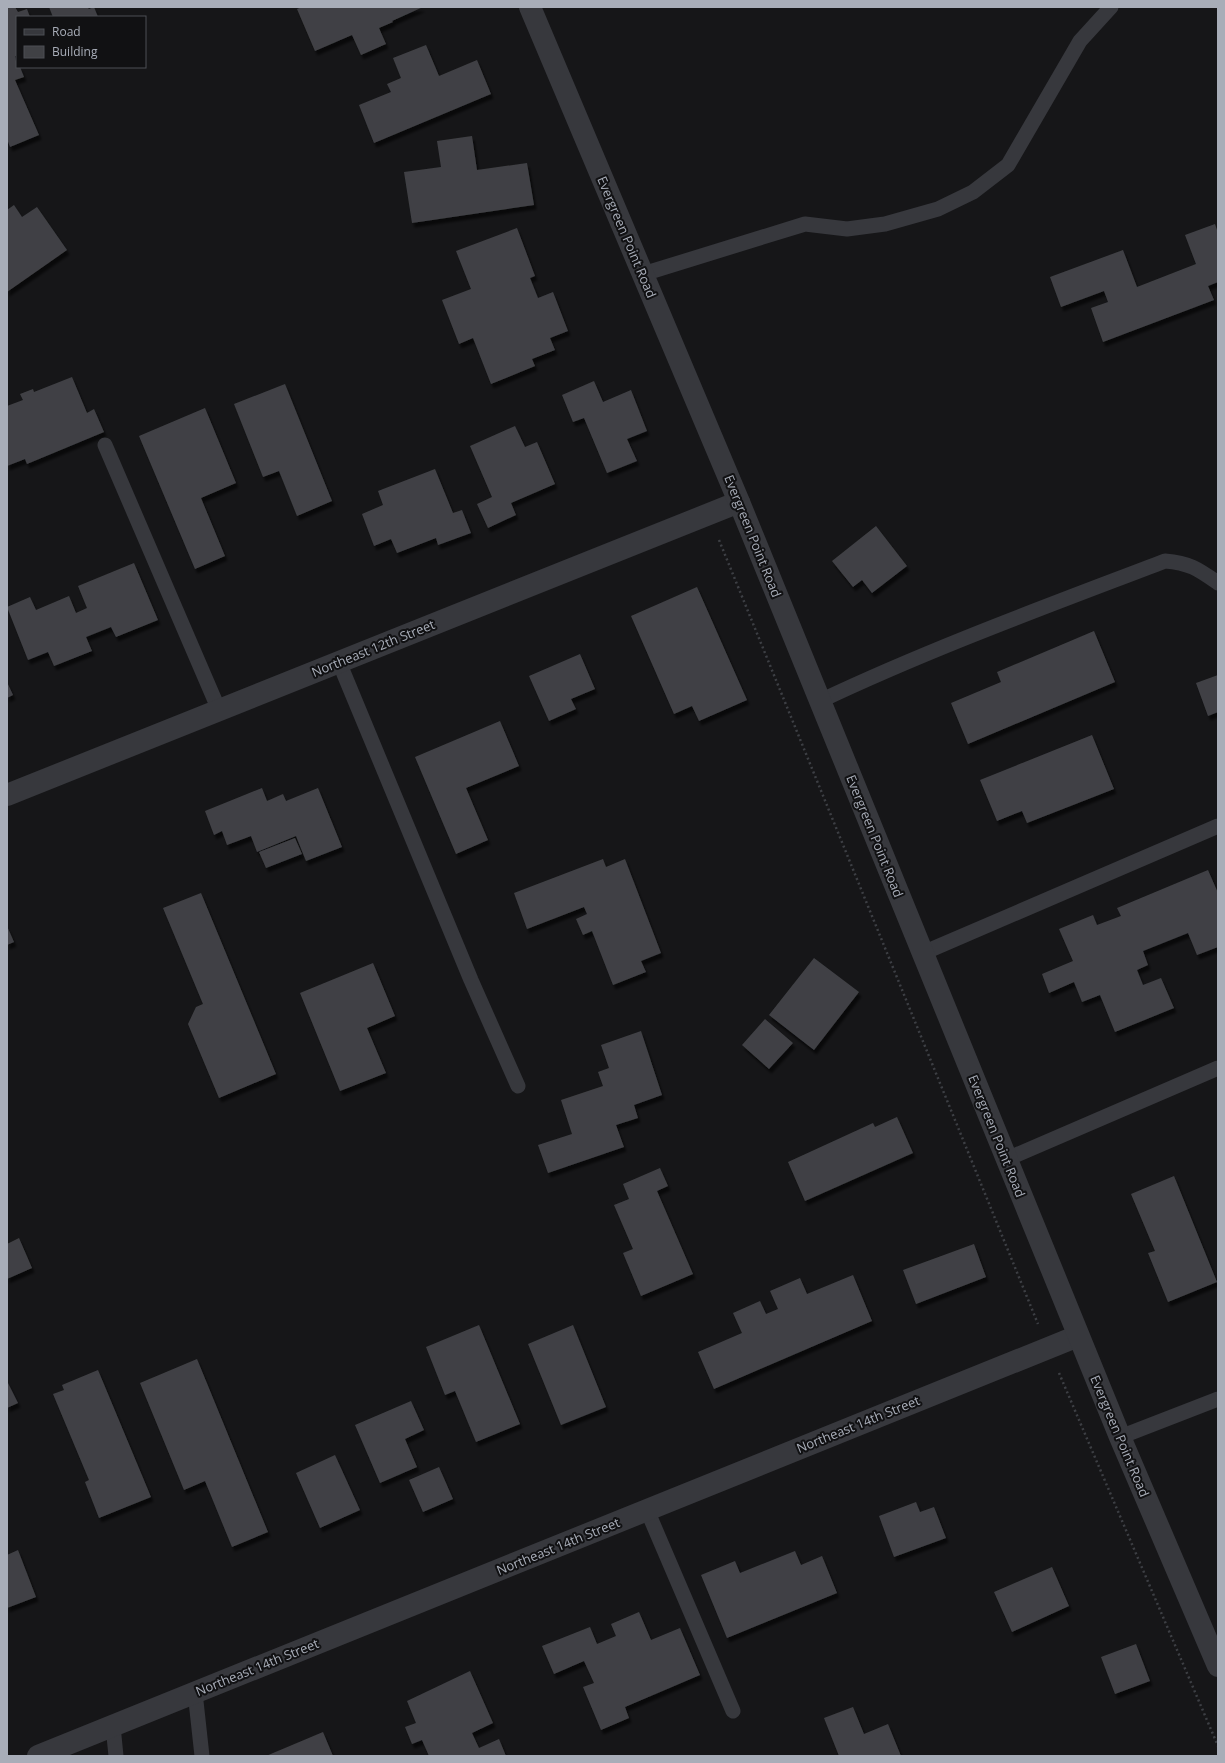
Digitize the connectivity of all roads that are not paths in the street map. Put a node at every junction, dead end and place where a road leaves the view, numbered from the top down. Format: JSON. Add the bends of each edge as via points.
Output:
{"nodes":[{"id":1,"x":530,"y":7,"type":"edge"},
{"id":2,"x":1111,"y":7,"type":"edge"},
{"id":3,"x":643,"y":274,"type":"junction"},
{"id":4,"x":105,"y":445,"type":"dead end"},
{"id":5,"x":739,"y":502,"type":"junction"},
{"id":6,"x":1218,"y":583,"type":"edge"},
{"id":7,"x":339,"y":662,"type":"junction"},
{"id":8,"x":820,"y":701,"type":"junction"},
{"id":9,"x":219,"y":710,"type":"junction"},
{"id":10,"x":7,"y":795,"type":"edge"},
{"id":11,"x":1218,"y":826,"type":"edge"},
{"id":12,"x":923,"y":953,"type":"junction"},
{"id":13,"x":1218,"y":1068,"type":"edge"},
{"id":14,"x":518,"y":1086,"type":"dead end"},
{"id":15,"x":1007,"y":1159,"type":"junction"},
{"id":16,"x":1078,"y":1336,"type":"junction"},
{"id":17,"x":1218,"y":1399,"type":"edge"},
{"id":18,"x":1120,"y":1437,"type":"junction"},
{"id":19,"x":647,"y":1510,"type":"junction"},
{"id":20,"x":1218,"y":1666,"type":"edge"},
{"id":21,"x":195,"y":1692,"type":"junction"},
{"id":22,"x":733,"y":1711,"type":"dead end"},
{"id":23,"x":113,"y":1726,"type":"junction"},
{"id":24,"x":38,"y":1756,"type":"edge"},
{"id":25,"x":116,"y":1756,"type":"edge"},
{"id":26,"x":202,"y":1756,"type":"edge"}],
"edges":[{"from":1,"to":3,"type":"street","name":"Evergreen Point Road"},
{"from":2,"to":3,"type":"lane","via":[[1080,41],[1008,165],[973,192],[938,209],[885,224],[847,229],[805,224]]},
{"from":3,"to":5,"type":"street","name":"Evergreen Point Road"},
{"from":4,"to":9,"type":"lane"},
{"from":5,"to":7,"type":"street","name":"Northeast 12th Street"},
{"from":5,"to":8,"type":"street","name":"Evergreen Point Road"},
{"from":6,"to":8,"type":"lane","via":[[1200,570],[1184,563],[1166,561],[872,676]]},
{"from":7,"to":9,"type":"street","name":"Northeast 12th Street"},
{"from":7,"to":14,"type":"lane","via":[[471,980]]},
{"from":8,"to":12,"type":"street","name":"Evergreen Point Road"},
{"from":9,"to":10,"type":"street","name":"Northeast 12th Street"},
{"from":11,"to":12,"type":"lane"},
{"from":12,"to":15,"type":"street","name":"Evergreen Point Road"},
{"from":13,"to":15,"type":"lane"},
{"from":15,"to":16,"type":"street","name":"Evergreen Point Road"},
{"from":16,"to":18,"type":"street","name":"Evergreen Point Road"},
{"from":16,"to":19,"type":"street","name":"Northeast 14th Street"},
{"from":17,"to":18,"type":"lane"},
{"from":18,"to":20,"type":"street","name":"Evergreen Point Road"},
{"from":19,"to":21,"type":"street","name":"Northeast 14th Street"},
{"from":19,"to":22,"type":"lane"},
{"from":21,"to":23,"type":"street","name":"Northeast 14th Street"},
{"from":21,"to":26,"type":"lane"},
{"from":23,"to":24,"type":"street","name":"Northeast 14th Street"},
{"from":23,"to":25,"type":"lane"}]}
